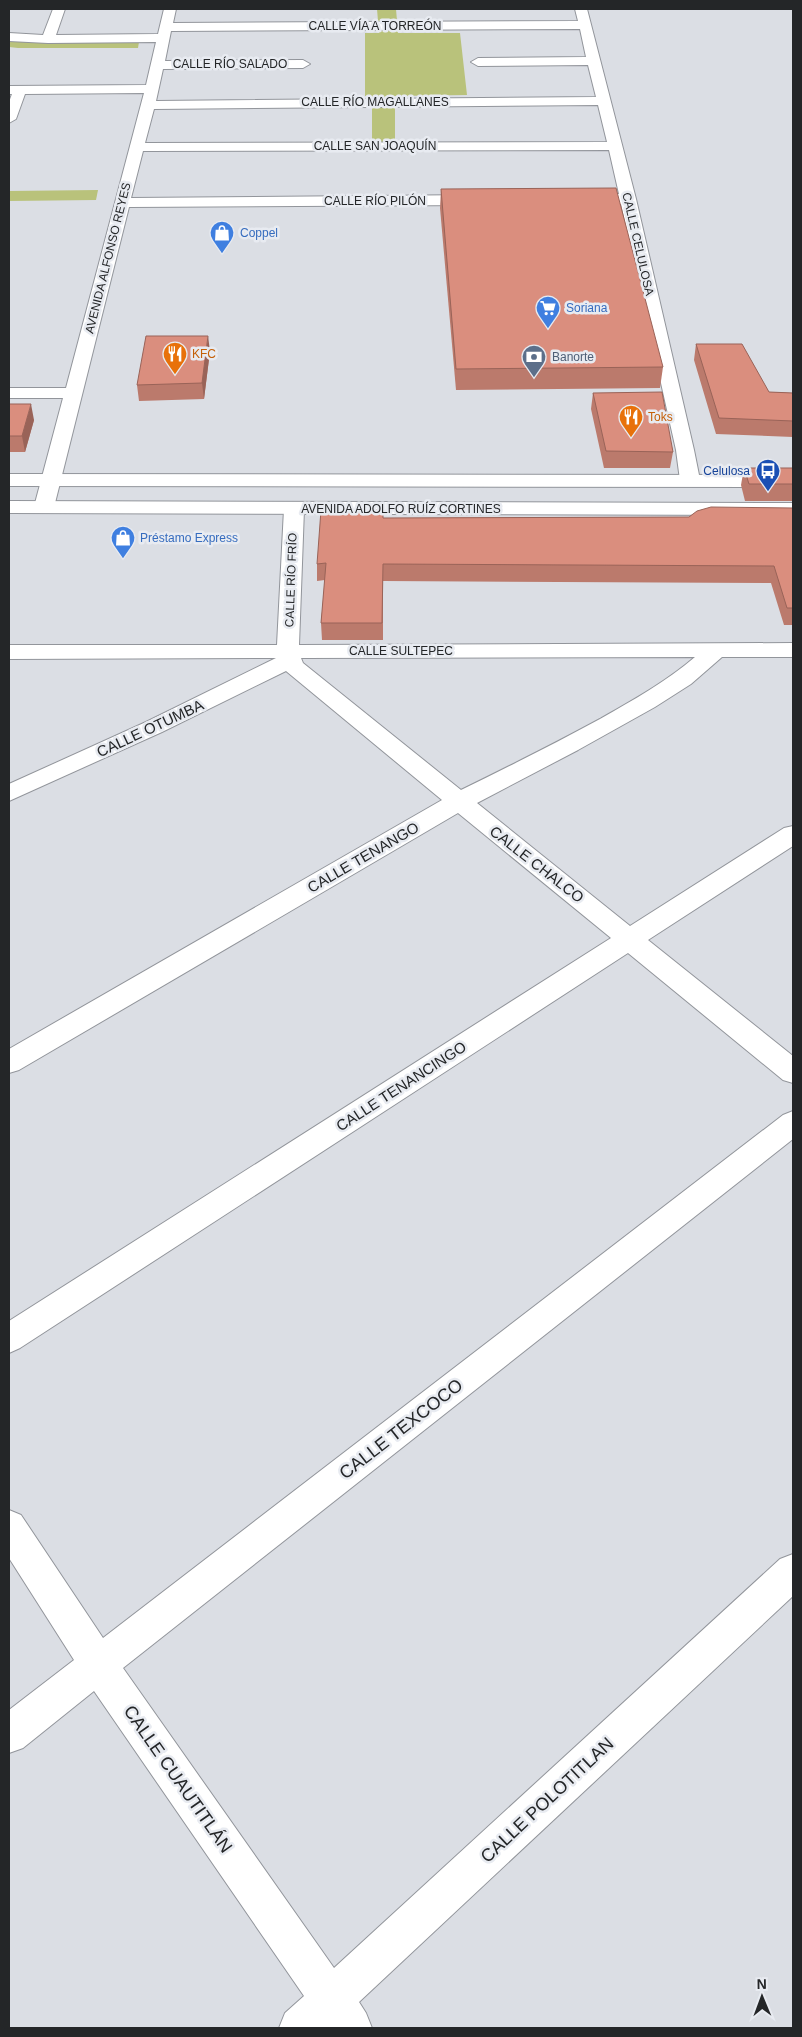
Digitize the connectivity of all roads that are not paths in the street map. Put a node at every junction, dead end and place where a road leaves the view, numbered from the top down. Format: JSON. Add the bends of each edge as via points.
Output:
{"nodes":[{"id":1,"x":59,"y":9,"type":"edge"},
{"id":2,"x":170,"y":9,"type":"edge"},
{"id":3,"x":581,"y":9,"type":"edge"},
{"id":4,"x":585,"y":25,"type":"junction"},
{"id":5,"x":9,"y":36,"type":"edge"},
{"id":6,"x":48,"y":39,"type":"junction"},
{"id":7,"x":162,"y":45,"type":"junction"},
{"id":8,"x":9,"y":49,"type":"edge"},
{"id":9,"x":593,"y":61,"type":"junction"},
{"id":10,"x":478,"y":62,"type":"dead end"},
{"id":11,"x":303,"y":64,"type":"dead end"},
{"id":12,"x":151,"y":89,"type":"junction"},
{"id":13,"x":14,"y":90,"type":"edge"},
{"id":14,"x":603,"y":101,"type":"junction"},
{"id":15,"x":148,"y":105,"type":"junction"},
{"id":16,"x":9,"y":119,"type":"edge"},
{"id":17,"x":136,"y":146,"type":"junction"},
{"id":18,"x":614,"y":146,"type":"junction"},
{"id":19,"x":628,"y":199,"type":"junction"},
{"id":20,"x":491,"y":200,"type":"edge"},
{"id":21,"x":569,"y":200,"type":"edge"},
{"id":22,"x":122,"y":202,"type":"junction"},
{"id":23,"x":9,"y":393,"type":"edge"},
{"id":24,"x":74,"y":393,"type":"junction"},
{"id":25,"x":9,"y":480,"type":"edge"},
{"id":26,"x":50,"y":480,"type":"junction"},
{"id":27,"x":690,"y":480,"type":"junction"},
{"id":28,"x":793,"y":481,"type":"edge"},
{"id":29,"x":9,"y":507,"type":"edge"},
{"id":30,"x":44,"y":507,"type":"junction"},
{"id":31,"x":294,"y":509,"type":"junction"},
{"id":32,"x":793,"y":509,"type":"edge"},
{"id":33,"x":793,"y":650,"type":"edge"},
{"id":34,"x":716,"y":651,"type":"junction"},
{"id":35,"x":9,"y":652,"type":"edge"},
{"id":36,"x":289,"y":656,"type":"junction"},
{"id":37,"x":9,"y":793,"type":"edge"},
{"id":38,"x":458,"y":802,"type":"junction"},
{"id":39,"x":793,"y":834,"type":"edge"},
{"id":40,"x":631,"y":938,"type":"junction"},
{"id":41,"x":9,"y":1062,"type":"edge"},
{"id":42,"x":793,"y":1072,"type":"edge"},
{"id":43,"x":793,"y":1122,"type":"edge"},
{"id":44,"x":9,"y":1338,"type":"edge"},
{"id":45,"x":9,"y":1527,"type":"edge"},
{"id":46,"x":793,"y":1572,"type":"edge"},
{"id":47,"x":99,"y":1665,"type":"junction"},
{"id":48,"x":9,"y":1734,"type":"edge"},
{"id":49,"x":341,"y":2013,"type":"edge"},
{"id":50,"x":300,"y":2028,"type":"edge"}],
"edges":[{"from":1,"to":6,"type":"street"},
{"from":2,"to":7,"type":"street","name":"AVENIDA ALFONSO REYES"},
{"from":3,"to":4,"type":"street","name":"CALLE CELULOSA"},
{"from":4,"to":7,"type":"street","name":"CALLE VÍA A TORREÓN","via":[[306,31]]},
{"from":4,"to":9,"type":"street","name":"CALLE CELULOSA"},
{"from":5,"to":6,"type":"street"},
{"from":6,"to":7,"type":"street"},
{"from":7,"to":8,"type":"street"},
{"from":7,"to":11,"type":"street","name":"CALLE RÍO SALADO"},
{"from":7,"to":12,"type":"street","name":"AVENIDA ALFONSO REYES"},
{"from":9,"to":10,"type":"street"},
{"from":9,"to":14,"type":"street","name":"CALLE CELULOSA"},
{"from":12,"to":13,"type":"street"},
{"from":12,"to":15,"type":"street","name":"AVENIDA ALFONSO REYES"},
{"from":13,"to":16,"type":"street"},
{"from":14,"to":15,"type":"street","name":"CALLE RÍO MAGALLANES","via":[[301,98]]},
{"from":14,"to":18,"type":"street","name":"CALLE CELULOSA"},
{"from":15,"to":17,"type":"street","name":"AVENIDA ALFONSO REYES"},
{"from":17,"to":18,"type":"street","name":"CALLE SAN JOAQUÍN"},
{"from":17,"to":22,"type":"street","name":"AVENIDA ALFONSO REYES"},
{"from":18,"to":19,"type":"street","name":"CALLE CELULOSA"},
{"from":19,"to":21,"type":"street"},
{"from":19,"to":27,"type":"street","name":"CALLE CELULOSA"},
{"from":20,"to":22,"type":"street","name":"CALLE RÍO PILÓN"},
{"from":22,"to":24,"type":"street","name":"AVENIDA ALFONSO REYES"},
{"from":23,"to":24,"type":"street"},
{"from":24,"to":26,"type":"street","name":"AVENIDA ALFONSO REYES"},
{"from":25,"to":26,"type":"street","name":"AVENIDA ADOLFO RUÍZ CORTINES"},
{"from":26,"to":27,"type":"street","name":"AVENIDA ADOLFO RUÍZ CORTINES"},
{"from":26,"to":30,"type":"street","name":"AVENIDA ALFONSO REYES"},
{"from":27,"to":28,"type":"street","name":"AVENIDA ADOLFO RUÍZ CORTINES"},
{"from":29,"to":30,"type":"street","name":"AVENIDA ADOLFO RUÍZ CORTINES"},
{"from":30,"to":31,"type":"street","name":"AVENIDA ADOLFO RUÍZ CORTINES"},
{"from":31,"to":32,"type":"street","name":"AVENIDA ADOLFO RUÍZ CORTINES"},
{"from":31,"to":36,"type":"street","name":"CALLE RÍO FRÍO"},
{"from":33,"to":34,"type":"street","name":"CALLE SULTEPEC"},
{"from":34,"to":36,"type":"street","name":"CALLE SULTEPEC"},
{"from":34,"to":38,"type":"street","name":"CALLE TENANGO","via":[[683,679],[647,702]]},
{"from":35,"to":36,"type":"street","name":"CALLE SULTEPEC"},
{"from":36,"to":37,"type":"street","name":"CALLE OTUMBA","via":[[154,727]]},
{"from":36,"to":38,"type":"street","name":"CALLE CHALCO","via":[[295,668]]},
{"from":38,"to":40,"type":"street","name":"CALLE CHALCO"},
{"from":38,"to":41,"type":"street","name":"CALLE TENANGO"},
{"from":39,"to":40,"type":"street","name":"CALLE TENANCINGO"},
{"from":40,"to":42,"type":"street","name":"CALLE CHALCO"},
{"from":40,"to":44,"type":"street","name":"CALLE TENANCINGO"},
{"from":43,"to":47,"type":"street","name":"CALLE TEXCOCO"},
{"from":45,"to":47,"type":"street","name":"CALLE CUAUTITLÁN"},
{"from":46,"to":49,"type":"street","name":"CALLE POLOTITLAN"},
{"from":47,"to":48,"type":"street","name":"CALLE TEXCOCO"},
{"from":47,"to":49,"type":"street","name":"CALLE CUAUTITLÁN"},
{"from":49,"to":50,"type":"street","name":"CALLE POLOTITLAN"}]}
